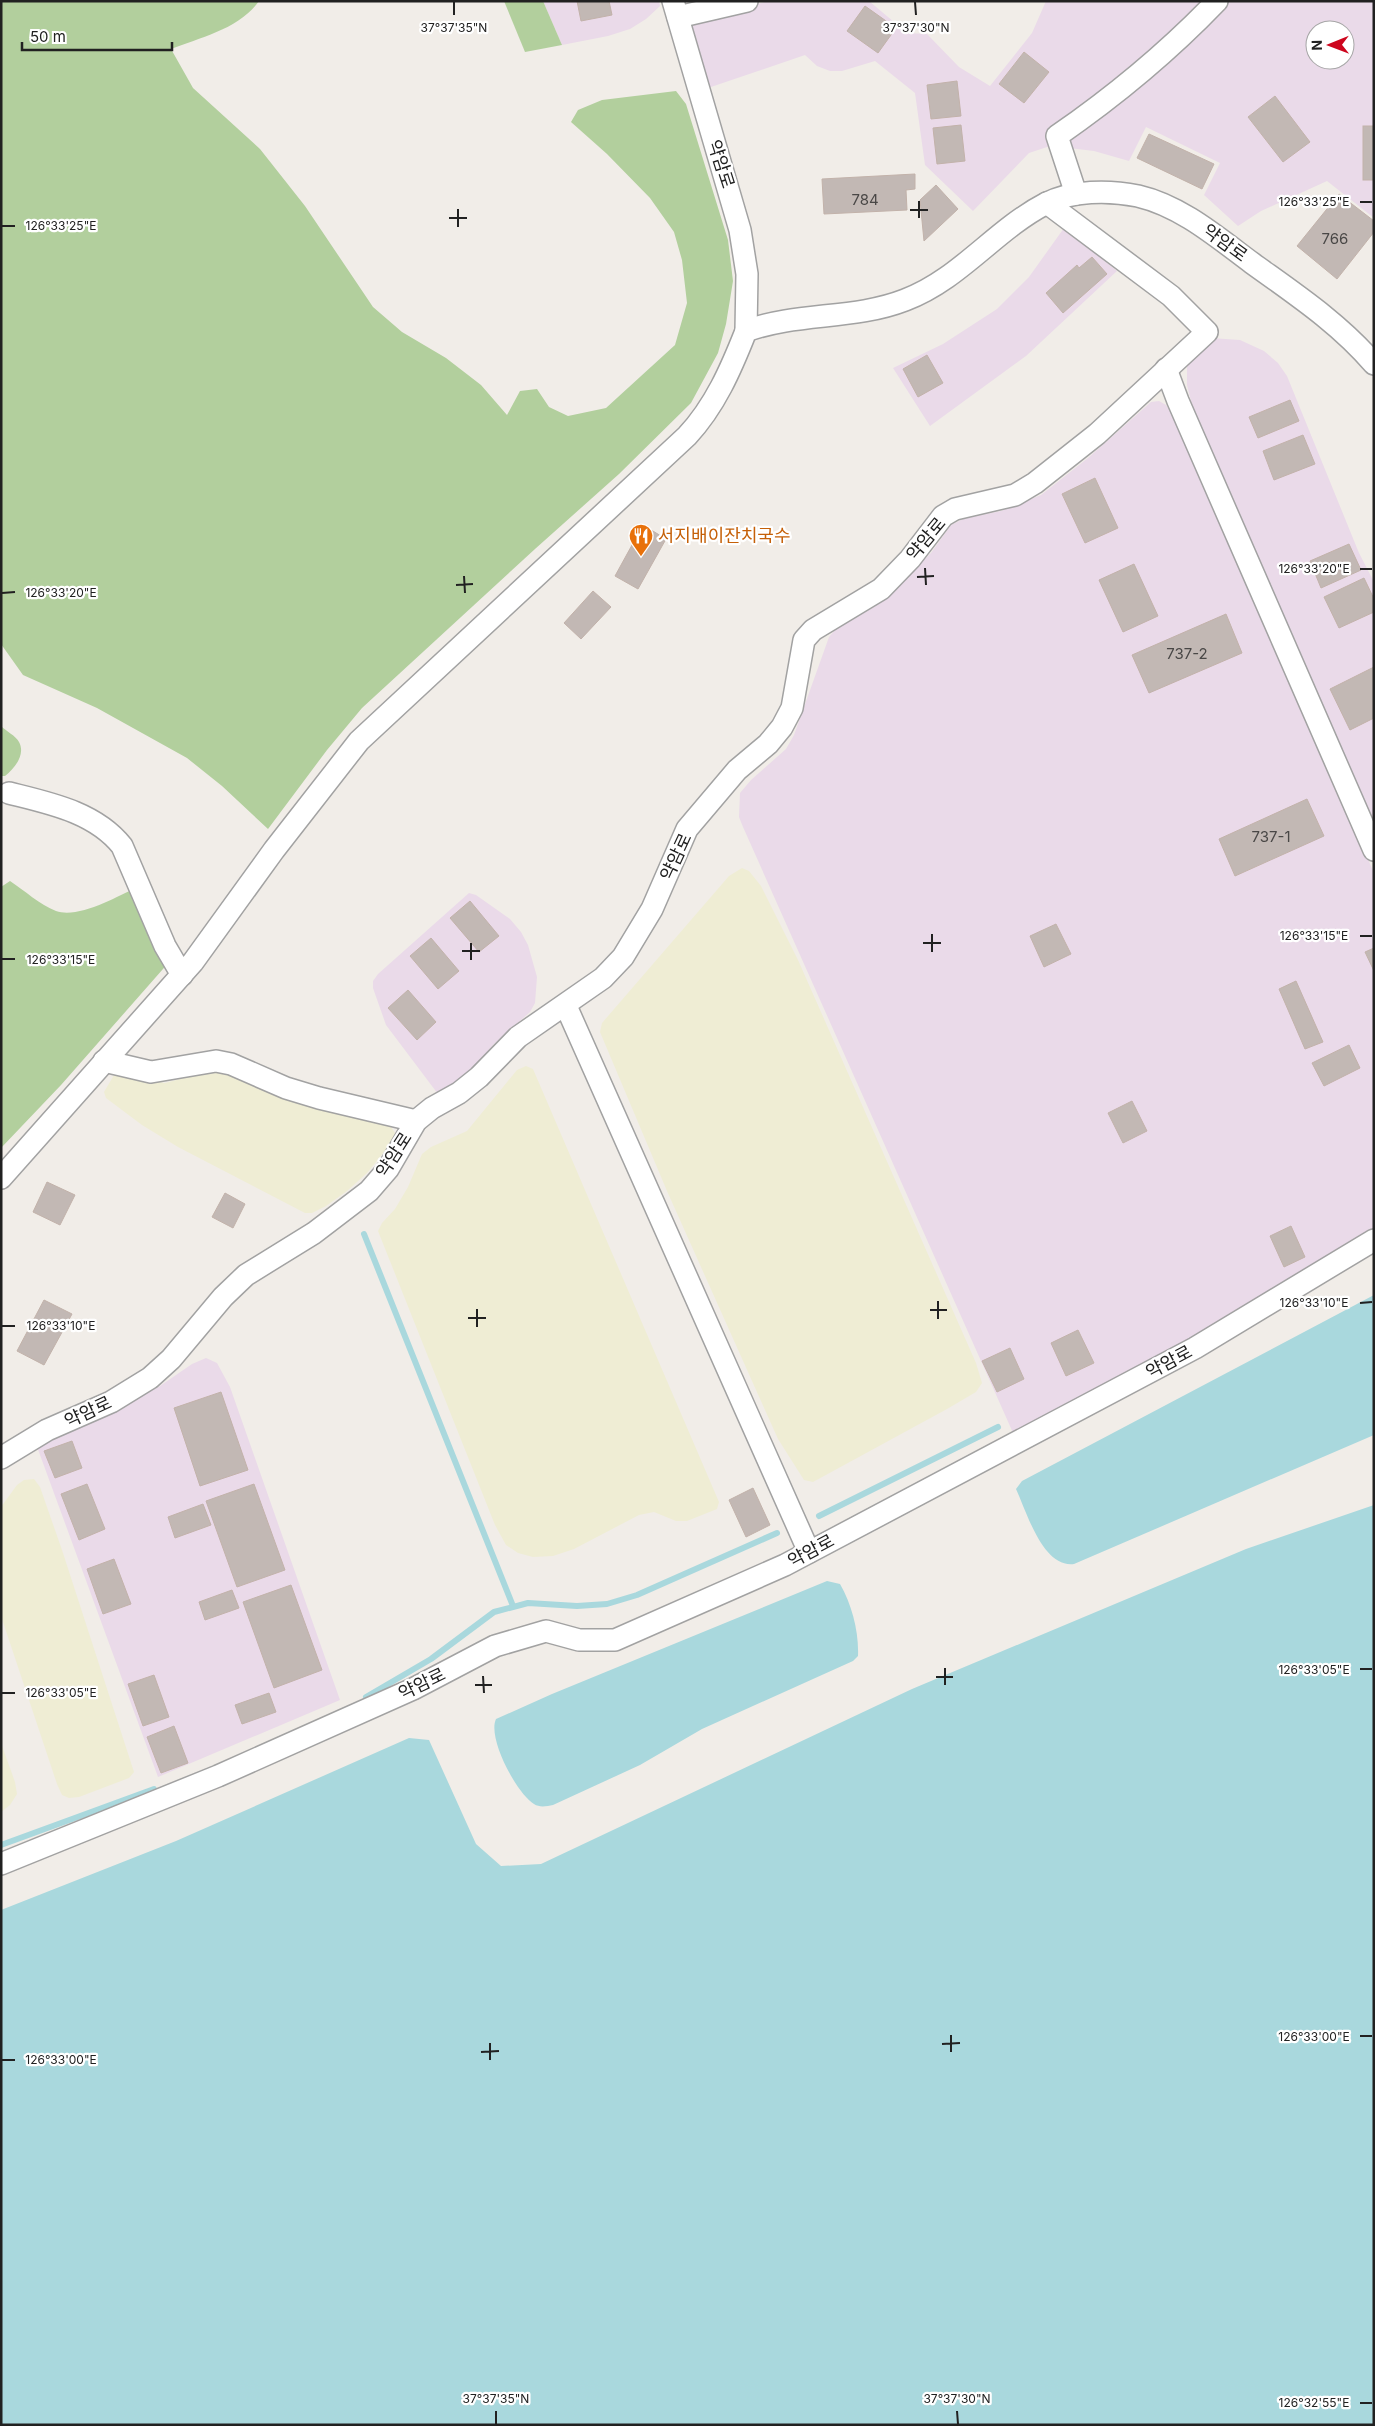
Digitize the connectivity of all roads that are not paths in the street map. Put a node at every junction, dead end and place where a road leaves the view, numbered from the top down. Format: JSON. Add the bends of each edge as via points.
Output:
{"nodes":[{"id":1,"x":746,"y":1,"type":"edge"},
{"id":2,"x":1217,"y":1,"type":"edge"},
{"id":3,"x":675,"y":9,"type":"edge"},
{"id":4,"x":1076,"y":194,"type":"junction"},
{"id":5,"x":1047,"y":203,"type":"junction"},
{"id":6,"x":746,"y":331,"type":"junction"},
{"id":7,"x":1374,"y":364,"type":"edge"},
{"id":8,"x":1166,"y":369,"type":"junction"},
{"id":9,"x":9,"y":793,"type":"dead end"},
{"id":10,"x":1374,"y":850,"type":"edge"},
{"id":11,"x":182,"y":975,"type":"junction"},
{"id":12,"x":566,"y":1006,"type":"junction"},
{"id":13,"x":104,"y":1061,"type":"junction"},
{"id":14,"x":416,"y":1121,"type":"junction"},
{"id":15,"x":1,"y":1178,"type":"edge"},
{"id":16,"x":1374,"y":1240,"type":"edge"},
{"id":17,"x":1,"y":1458,"type":"edge"},
{"id":18,"x":809,"y":1552,"type":"junction"},
{"id":19,"x":1,"y":1864,"type":"edge"}],
"edges":[{"from":1,"to":3,"type":"street"},
{"from":2,"to":4,"type":"street","via":[[1142,72],[1057,136]]},
{"from":3,"to":6,"type":"street","name":"약암로","via":[[740,230],[746,274]]},
{"from":4,"to":5,"type":"street","name":"약암로"},
{"from":4,"to":7,"type":"street","name":"약암로","via":[[1106,192],[1139,196],[1171,208],[1315,308],[1345,333]]},
{"from":5,"to":6,"type":"street","name":"약암로","via":[[939,283],[905,300],[843,315],[764,324]]},
{"from":5,"to":8,"type":"street","name":"약암로","via":[[1171,296],[1207,332]]},
{"from":6,"to":11,"type":"street","name":"약암로","via":[[705,416],[359,741]]},
{"from":8,"to":10,"type":"street"},
{"from":8,"to":12,"type":"street","name":"약암로","via":[[1097,434],[1035,483],[1015,494],[955,509],[943,516],[910,559],[881,589],[814,630],[804,640],[792,708],[782,727],[768,744],[737,770],[688,829],[652,909],[623,958]]},
{"from":9,"to":11,"type":"street","via":[[63,808],[87,818],[113,835]]},
{"from":11,"to":13,"type":"street","name":"약암로"},
{"from":12,"to":14,"type":"street","name":"약암로","via":[[518,1037],[479,1077]]},
{"from":12,"to":18,"type":"street"},
{"from":13,"to":14,"type":"street","via":[[151,1072],[216,1061],[319,1098]]},
{"from":13,"to":15,"type":"street","name":"약암로"},
{"from":14,"to":17,"type":"street","name":"약암로","via":[[388,1170],[369,1191],[314,1232],[246,1275],[150,1378],[111,1402],[47,1430]]},
{"from":16,"to":18,"type":"street","name":"약암로","via":[[1195,1348]]},
{"from":18,"to":19,"type":"street","name":"약암로","via":[[615,1640],[579,1640],[546,1631],[495,1646],[413,1689],[218,1776]]}]}
